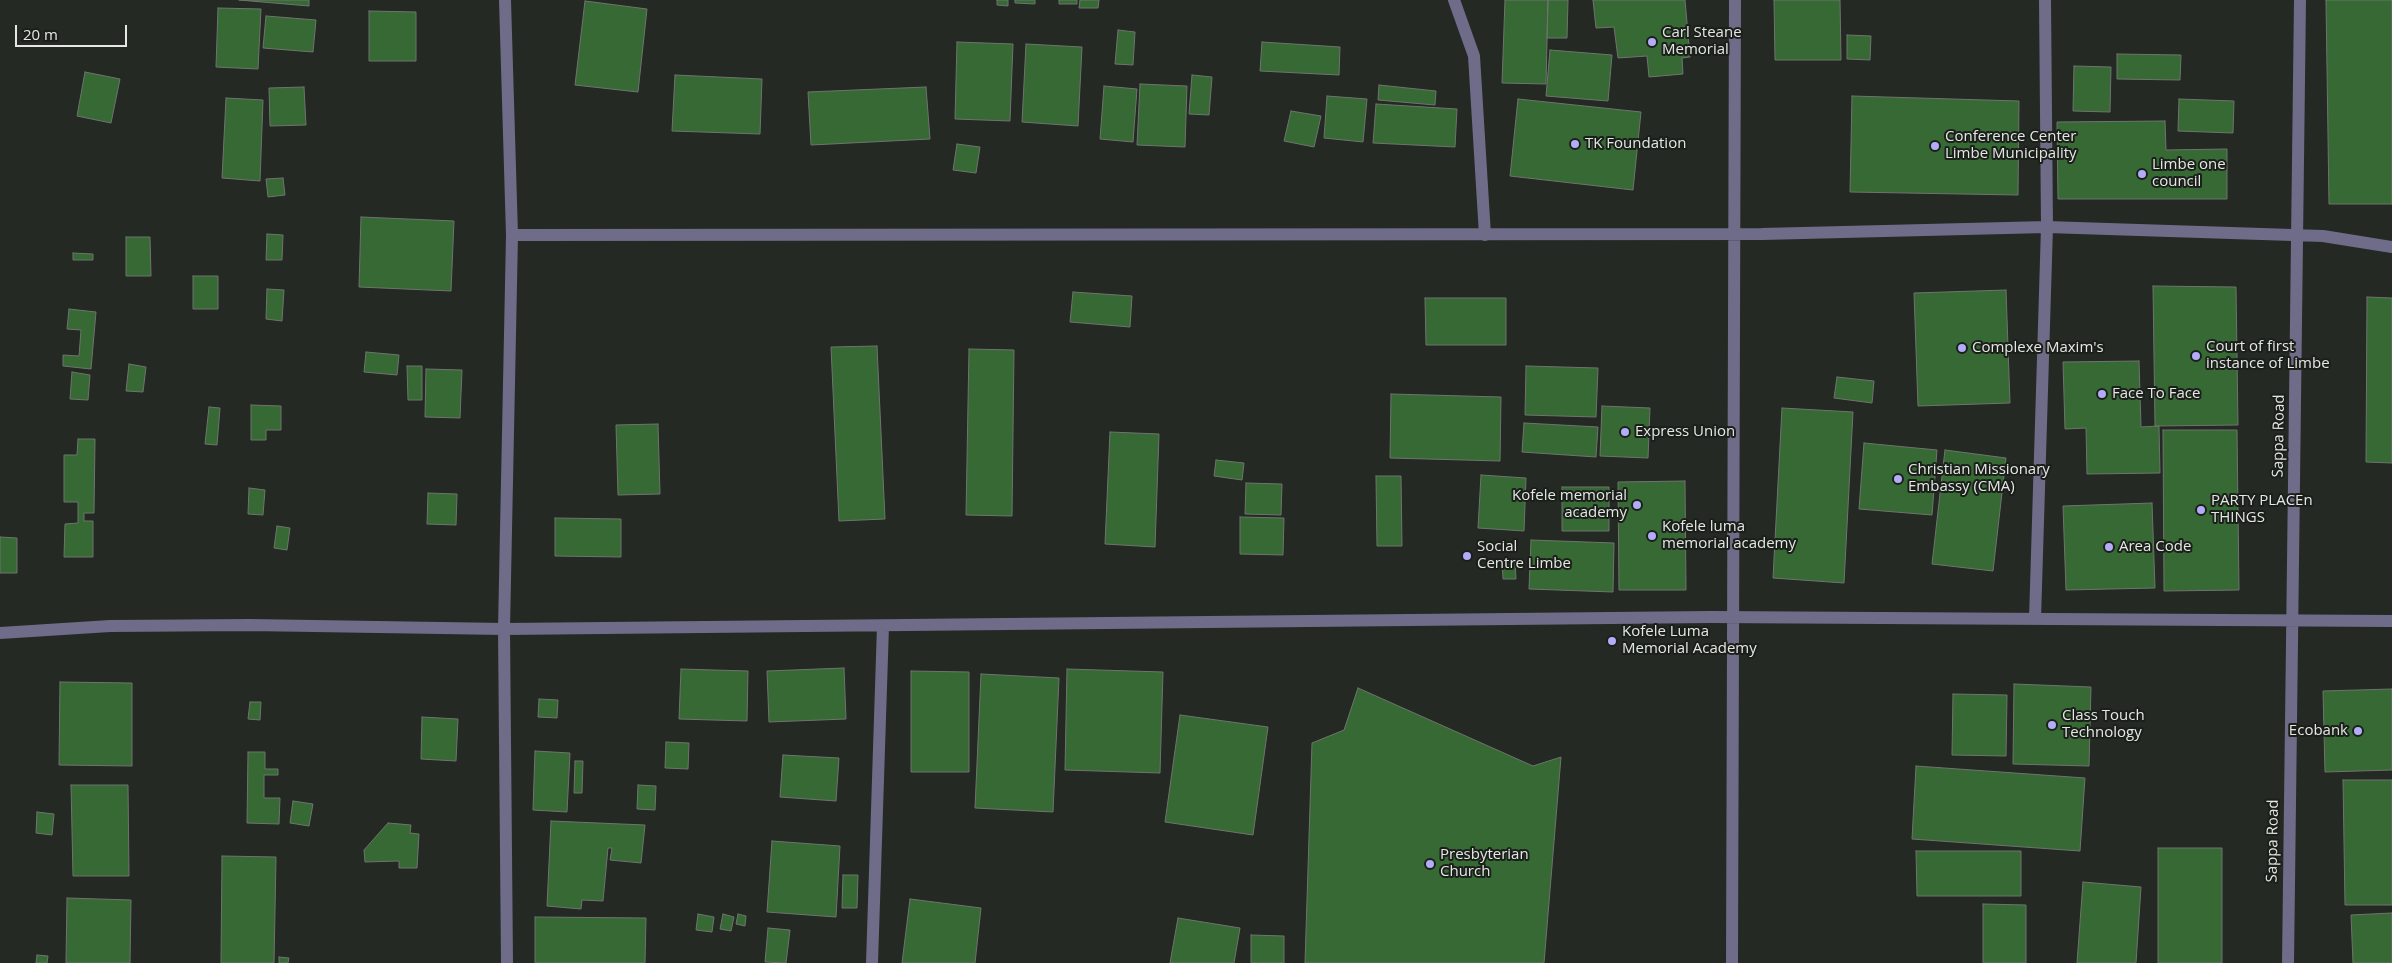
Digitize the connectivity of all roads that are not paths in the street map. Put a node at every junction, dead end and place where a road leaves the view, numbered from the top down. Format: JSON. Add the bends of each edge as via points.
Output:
{"nodes":[{"id":1,"x":505,"y":0,"type":"edge"},
{"id":2,"x":1454,"y":0,"type":"edge"},
{"id":3,"x":1735,"y":0,"type":"edge"},
{"id":4,"x":2045,"y":0,"type":"edge"},
{"id":5,"x":2300,"y":0,"type":"edge"},
{"id":6,"x":2047,"y":227,"type":"junction"},
{"id":7,"x":1734,"y":234,"type":"junction"},
{"id":8,"x":512,"y":235,"type":"junction"},
{"id":9,"x":1485,"y":235,"type":"junction"},
{"id":10,"x":2299,"y":236,"type":"junction"},
{"id":11,"x":2392,"y":247,"type":"edge"},
{"id":12,"x":1734,"y":617,"type":"junction"},
{"id":13,"x":2035,"y":619,"type":"junction"},
{"id":14,"x":2292,"y":620,"type":"junction"},
{"id":15,"x":2392,"y":621,"type":"edge"},
{"id":16,"x":883,"y":626,"type":"junction"},
{"id":17,"x":504,"y":630,"type":"junction"},
{"id":18,"x":0,"y":633,"type":"edge"},
{"id":19,"x":507,"y":963,"type":"edge"},
{"id":20,"x":872,"y":963,"type":"edge"},
{"id":21,"x":1732,"y":963,"type":"edge"},
{"id":22,"x":2288,"y":963,"type":"edge"}],
"edges":[{"from":1,"to":8,"type":"street"},
{"from":2,"to":9,"type":"street","via":[[1474,56]]},
{"from":3,"to":7,"type":"street"},
{"from":4,"to":6,"type":"street"},
{"from":5,"to":10,"type":"street","name":"Sappa Road"},
{"from":6,"to":7,"type":"street"},
{"from":6,"to":10,"type":"street"},
{"from":6,"to":13,"type":"street"},
{"from":7,"to":9,"type":"street"},
{"from":7,"to":12,"type":"street"},
{"from":8,"to":9,"type":"street"},
{"from":8,"to":17,"type":"street"},
{"from":10,"to":11,"type":"street","via":[[2323,236]]},
{"from":10,"to":14,"type":"street","name":"Sappa Road"},
{"from":12,"to":13,"type":"street"},
{"from":12,"to":16,"type":"street"},
{"from":12,"to":21,"type":"street"},
{"from":13,"to":14,"type":"street"},
{"from":14,"to":15,"type":"street"},
{"from":14,"to":22,"type":"street","name":"Sappa Road"},
{"from":16,"to":17,"type":"street"},
{"from":16,"to":20,"type":"street"},
{"from":17,"to":18,"type":"street","via":[[240,625],[110,626]]},
{"from":17,"to":19,"type":"street"}]}
